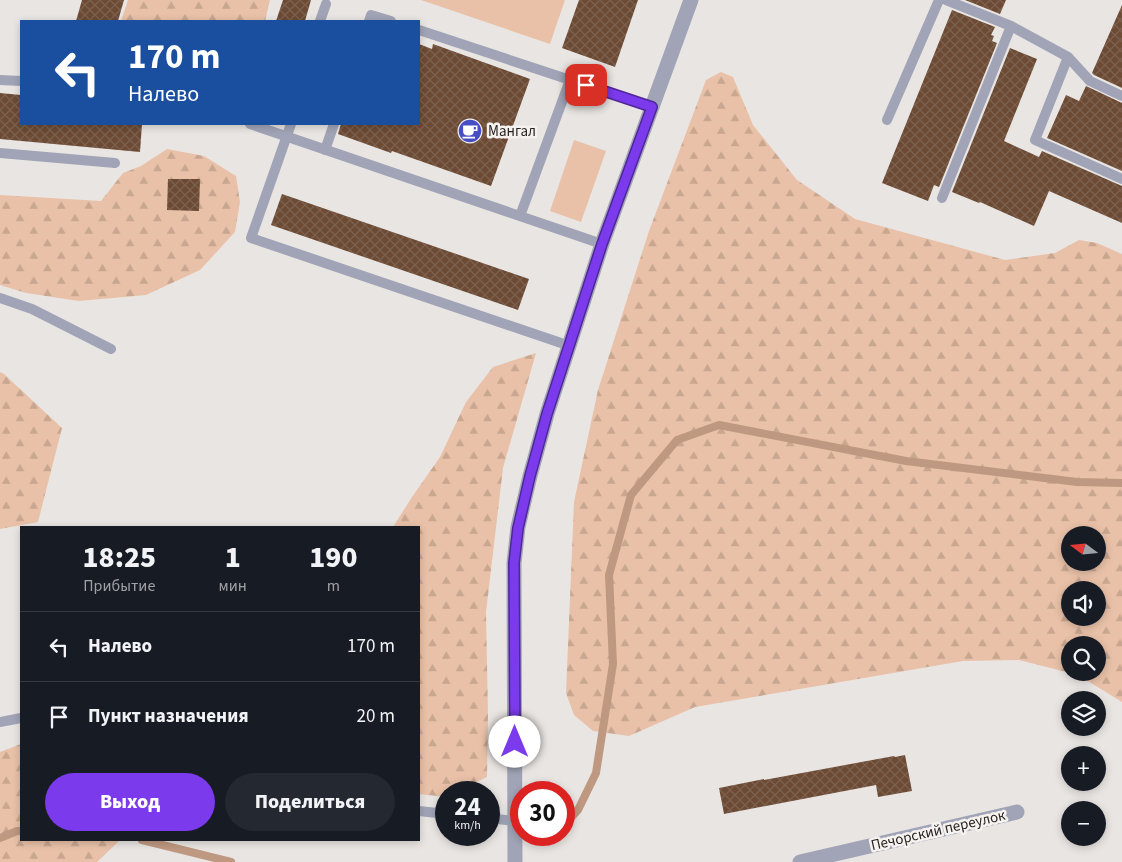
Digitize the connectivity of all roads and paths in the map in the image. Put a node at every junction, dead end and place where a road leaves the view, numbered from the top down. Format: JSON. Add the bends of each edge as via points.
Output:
{"nodes":[{"id":1,"x":691,"y":0,"type":"edge"},
{"id":2,"x":939,"y":0,"type":"edge"},
{"id":3,"x":946,"y":0,"type":"edge"},
{"id":4,"x":326,"y":4,"type":"dead end"},
{"id":5,"x":320,"y":20,"type":"edge"},
{"id":6,"x":369,"y":20,"type":"edge"},
{"id":7,"x":388,"y":20,"type":"edge"},
{"id":8,"x":1012,"y":26,"type":"junction"},
{"id":9,"x":420,"y":30,"type":"edge"},
{"id":10,"x":1068,"y":57,"type":"junction"},
{"id":11,"x":0,"y":80,"type":"edge"},
{"id":12,"x":570,"y":80,"type":"junction"},
{"id":13,"x":20,"y":81,"type":"edge"},
{"id":14,"x":1122,"y":96,"type":"edge"},
{"id":15,"x":652,"y":107,"type":"junction"},
{"id":16,"x":887,"y":120,"type":"dead end"},
{"id":17,"x":253,"y":125,"type":"edge"},
{"id":18,"x":291,"y":125,"type":"edge"},
{"id":19,"x":334,"y":125,"type":"edge"},
{"id":20,"x":287,"y":136,"type":"junction"},
{"id":21,"x":325,"y":150,"type":"junction"},
{"id":22,"x":0,"y":153,"type":"edge"},
{"id":23,"x":115,"y":163,"type":"dead end"},
{"id":24,"x":1122,"y":178,"type":"edge"},
{"id":25,"x":942,"y":198,"type":"dead end"},
{"id":26,"x":520,"y":216,"type":"junction"},
{"id":27,"x":602,"y":244,"type":"junction"},
{"id":28,"x":0,"y":298,"type":"edge"},
{"id":29,"x":570,"y":346,"type":"junction"},
{"id":30,"x":111,"y":349,"type":"dead end"},
{"id":31,"x":20,"y":718,"type":"edge"},
{"id":32,"x":0,"y":722,"type":"edge"},
{"id":33,"x":515,"y":781,"type":"edge"},
{"id":34,"x":420,"y":811,"type":"edge"},
{"id":35,"x":1017,"y":812,"type":"dead end"},
{"id":36,"x":435,"y":813,"type":"edge"},
{"id":37,"x":515,"y":846,"type":"edge"},
{"id":38,"x":515,"y":862,"type":"edge"},
{"id":39,"x":800,"y":862,"type":"edge"}],
"edges":[{"from":1,"to":15,"type":"street"},
{"from":2,"to":16,"type":"lane"},
{"from":3,"to":8,"type":"lane"},
{"from":4,"to":5,"type":"lane"},
{"from":6,"to":7,"type":"lane","via":[[371,15]]},
{"from":8,"to":10,"type":"lane"},
{"from":8,"to":25,"type":"lane"},
{"from":9,"to":12,"type":"lane"},
{"from":10,"to":14,"type":"lane","via":[[1090,80]]},
{"from":10,"to":24,"type":"lane","via":[[1035,140]]},
{"from":11,"to":13,"type":"lane"},
{"from":12,"to":15,"type":"lane"},
{"from":12,"to":26,"type":"lane"},
{"from":15,"to":27,"type":"street"},
{"from":17,"to":20,"type":"lane"},
{"from":18,"to":20,"type":"lane"},
{"from":19,"to":21,"type":"lane"},
{"from":20,"to":21,"type":"lane"},
{"from":20,"to":29,"type":"lane","via":[[251,238]]},
{"from":21,"to":26,"type":"lane"},
{"from":22,"to":23,"type":"lane"},
{"from":26,"to":27,"type":"lane"},
{"from":27,"to":29,"type":"street"},
{"from":28,"to":30,"type":"lane","via":[[32,309]]},
{"from":29,"to":33,"type":"street","via":[[547,414],[518,528],[514,563]]},
{"from":31,"to":32,"type":"lane"},
{"from":34,"to":36,"type":"lane"},
{"from":35,"to":39,"type":"street","name":"Печорский переулок"},
{"from":37,"to":38,"type":"street"}]}
